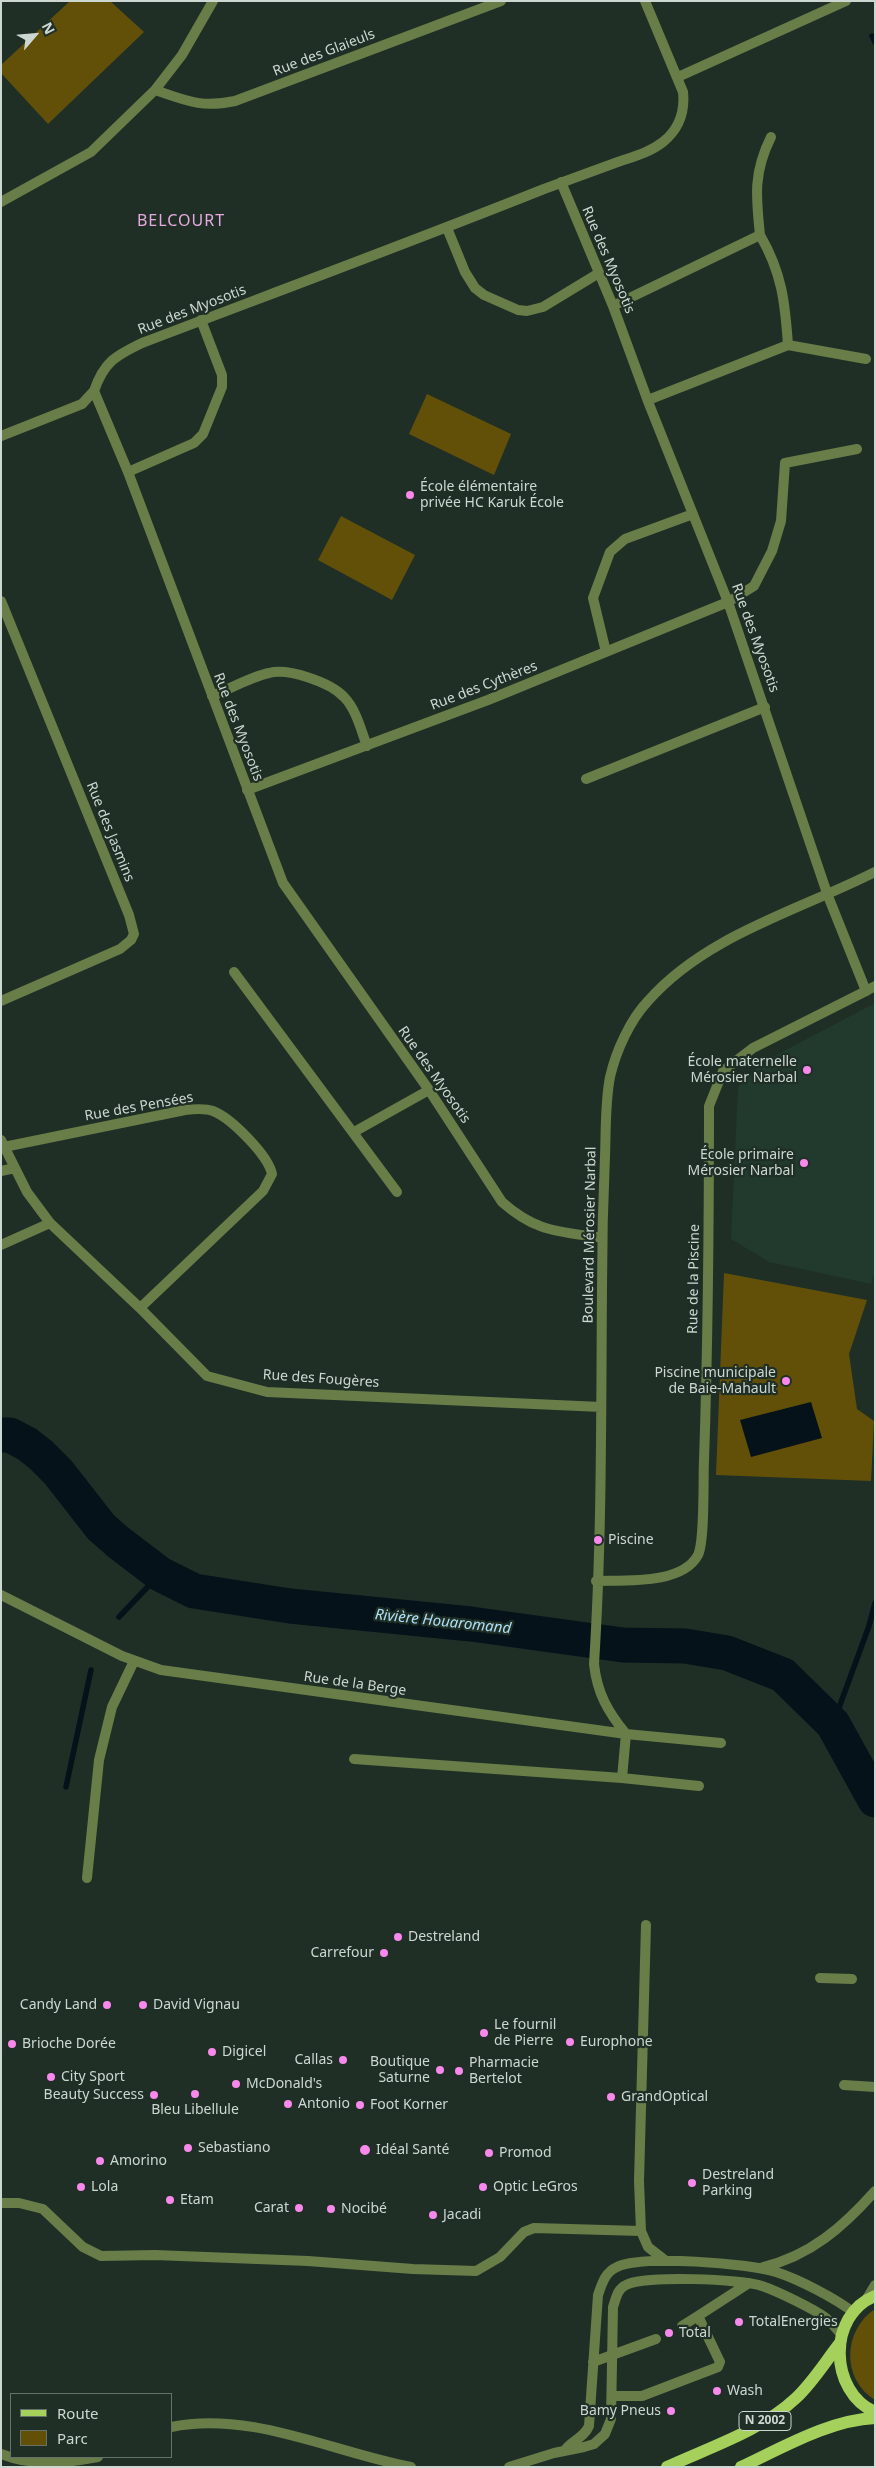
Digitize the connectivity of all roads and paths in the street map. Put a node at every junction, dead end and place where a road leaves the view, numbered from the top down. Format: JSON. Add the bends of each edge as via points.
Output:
{"nodes":[{"id":1,"x":213,"y":1,"type":"edge"},
{"id":2,"x":501,"y":1,"type":"edge"},
{"id":3,"x":645,"y":1,"type":"edge"},
{"id":4,"x":846,"y":1,"type":"edge"},
{"id":5,"x":678,"y":77,"type":"junction"},
{"id":6,"x":155,"y":90,"type":"junction"},
{"id":7,"x":771,"y":136,"type":"dead end"},
{"id":8,"x":561,"y":182,"type":"junction"},
{"id":9,"x":1,"y":202,"type":"edge"},
{"id":10,"x":447,"y":228,"type":"junction"},
{"id":11,"x":760,"y":235,"type":"junction"},
{"id":12,"x":599,"y":273,"type":"junction"},
{"id":13,"x":614,"y":306,"type":"junction"},
{"id":14,"x":201,"y":320,"type":"junction"},
{"id":15,"x":788,"y":345,"type":"junction"},
{"id":16,"x":866,"y":359,"type":"dead end"},
{"id":17,"x":94,"y":391,"type":"junction"},
{"id":18,"x":648,"y":400,"type":"junction"},
{"id":19,"x":1,"y":436,"type":"edge"},
{"id":20,"x":857,"y":449,"type":"dead end"},
{"id":21,"x":128,"y":472,"type":"junction"},
{"id":22,"x":693,"y":514,"type":"junction"},
{"id":23,"x":1,"y":601,"type":"edge"},
{"id":24,"x":728,"y":602,"type":"junction"},
{"id":25,"x":606,"y":652,"type":"junction"},
{"id":26,"x":212,"y":696,"type":"junction"},
{"id":27,"x":765,"y":706,"type":"junction"},
{"id":28,"x":367,"y":746,"type":"junction"},
{"id":29,"x":586,"y":779,"type":"dead end"},
{"id":30,"x":247,"y":790,"type":"junction"},
{"id":31,"x":875,"y":872,"type":"edge"},
{"id":32,"x":828,"y":896,"type":"junction"},
{"id":33,"x":234,"y":972,"type":"dead end"},
{"id":34,"x":870,"y":989,"type":"edge"},
{"id":35,"x":1,"y":1001,"type":"edge"},
{"id":36,"x":429,"y":1090,"type":"junction"},
{"id":37,"x":354,"y":1132,"type":"junction"},
{"id":38,"x":3,"y":1144,"type":"edge"},
{"id":39,"x":15,"y":1168,"type":"junction"},
{"id":40,"x":1,"y":1170,"type":"edge"},
{"id":41,"x":397,"y":1192,"type":"dead end"},
{"id":42,"x":50,"y":1223,"type":"junction"},
{"id":43,"x":602,"y":1238,"type":"junction"},
{"id":44,"x":1,"y":1245,"type":"edge"},
{"id":45,"x":140,"y":1308,"type":"junction"},
{"id":46,"x":601,"y":1407,"type":"junction"},
{"id":47,"x":596,"y":1581,"type":"junction"},
{"id":48,"x":1,"y":1595,"type":"edge"},
{"id":49,"x":134,"y":1661,"type":"junction"},
{"id":50,"x":626,"y":1734,"type":"junction"},
{"id":51,"x":721,"y":1743,"type":"dead end"},
{"id":52,"x":354,"y":1759,"type":"dead end"},
{"id":53,"x":622,"y":1778,"type":"junction"},
{"id":54,"x":699,"y":1786,"type":"dead end"},
{"id":55,"x":87,"y":1878,"type":"dead end"},
{"id":56,"x":646,"y":1925,"type":"dead end"},
{"id":57,"x":820,"y":1978,"type":"dead end"},
{"id":58,"x":852,"y":1979,"type":"dead end"},
{"id":59,"x":844,"y":2085,"type":"dead end"},
{"id":60,"x":875,"y":2087,"type":"edge"},
{"id":61,"x":875,"y":2191,"type":"edge"},
{"id":62,"x":1,"y":2203,"type":"edge"},
{"id":63,"x":641,"y":2231,"type":"junction"},
{"id":64,"x":666,"y":2262,"type":"junction"},
{"id":65,"x":762,"y":2268,"type":"junction"},
{"id":66,"x":749,"y":2283,"type":"junction"},
{"id":67,"x":875,"y":2284,"type":"edge"},
{"id":68,"x":870,"y":2298,"type":"edge"},
{"id":69,"x":854,"y":2313,"type":"junction"},
{"id":70,"x":698,"y":2316,"type":"junction"},
{"id":71,"x":682,"y":2326,"type":"dead end"},
{"id":72,"x":656,"y":2339,"type":"dead end"},
{"id":73,"x":841,"y":2339,"type":"junction"},
{"id":74,"x":611,"y":2356,"type":"junction"},
{"id":75,"x":593,"y":2362,"type":"junction"},
{"id":76,"x":612,"y":2396,"type":"junction"},
{"id":77,"x":875,"y":2412,"type":"edge"},
{"id":78,"x":875,"y":2418,"type":"edge"},
{"id":79,"x":172,"y":2427,"type":"edge"},
{"id":80,"x":565,"y":2450,"type":"junction"},
{"id":81,"x":15,"y":2458,"type":"edge"},
{"id":82,"x":91,"y":2458,"type":"edge"},
{"id":83,"x":411,"y":2467,"type":"edge"},
{"id":84,"x":509,"y":2467,"type":"edge"},
{"id":85,"x":667,"y":2467,"type":"edge"},
{"id":86,"x":741,"y":2467,"type":"edge"}],
"edges":[{"from":1,"to":6,"type":"street","via":[[182,55]]},
{"from":2,"to":6,"type":"street","name":"Rue des Glaieuls","via":[[235,102],[196,104]]},
{"from":3,"to":5,"type":"street"},
{"from":4,"to":5,"type":"street"},
{"from":5,"to":8,"type":"street","via":[[684,105],[677,125],[663,142],[648,152]]},
{"from":6,"to":9,"type":"street","via":[[91,152]]},
{"from":7,"to":11,"type":"street","via":[[761,157],[758,174]]},
{"from":8,"to":10,"type":"street","name":"Rue des Myosotis"},
{"from":8,"to":12,"type":"street","name":"Rue des Myosotis"},
{"from":10,"to":12,"type":"street","via":[[464,272],[475,288],[518,310],[543,307]]},
{"from":10,"to":14,"type":"street","name":"Rue des Myosotis"},
{"from":11,"to":13,"type":"street"},
{"from":11,"to":15,"type":"street","via":[[779,274],[785,298]]},
{"from":12,"to":13,"type":"street","name":"Rue des Myosotis"},
{"from":13,"to":18,"type":"street","name":"Rue des Myosotis"},
{"from":14,"to":17,"type":"street","name":"Rue des Myosotis","via":[[142,343],[112,359],[103,369]]},
{"from":14,"to":21,"type":"street","via":[[222,375],[222,387],[210,420],[194,443]]},
{"from":15,"to":16,"type":"street"},
{"from":15,"to":18,"type":"street"},
{"from":17,"to":19,"type":"street","via":[[82,404]]},
{"from":17,"to":21,"type":"street","name":"Rue des Myosotis"},
{"from":18,"to":22,"type":"street","name":"Rue des Myosotis"},
{"from":20,"to":24,"type":"street","name":"Rue des Cythères","via":[[785,463],[781,522],[772,551],[754,586]]},
{"from":21,"to":26,"type":"street","name":"Rue des Myosotis"},
{"from":22,"to":24,"type":"street","name":"Rue des Myosotis"},
{"from":22,"to":25,"type":"street","via":[[625,540],[610,552],[593,598]]},
{"from":23,"to":35,"type":"street","name":"Rue des Jasmins","via":[[129,914],[134,934],[120,949]]},
{"from":24,"to":25,"type":"street","name":"Rue des Cythères"},
{"from":24,"to":27,"type":"street","name":"Rue des Myosotis"},
{"from":25,"to":28,"type":"street","name":"Rue des Cythères"},
{"from":26,"to":28,"type":"street","via":[[267,673],[296,673],[344,697]]},
{"from":26,"to":30,"type":"street","name":"Rue des Myosotis"},
{"from":27,"to":29,"type":"street"},
{"from":27,"to":32,"type":"street","name":"Rue des Myosotis"},
{"from":28,"to":30,"type":"street","name":"Rue des Cythères"},
{"from":30,"to":36,"type":"street","name":"Rue des Myosotis","via":[[283,883]]},
{"from":31,"to":32,"type":"street","name":"Boulevard Mérosier Narbal"},
{"from":32,"to":34,"type":"street","name":"Rue des Myosotis"},
{"from":32,"to":43,"type":"street","name":"Boulevard Mérosier Narbal","via":[[723,941],[665,983],[646,1004],[630,1029],[611,1075],[607,1101]]},
{"from":33,"to":37,"type":"street"},
{"from":34,"to":47,"type":"street","name":"Rue de la Piscine","via":[[753,1048],[723,1071],[709,1106],[706,1395],[702,1529],[698,1554],[684,1568],[665,1578]]},
{"from":36,"to":37,"type":"street"},
{"from":36,"to":43,"type":"street","name":"Rue des Myosotis","via":[[502,1202],[515,1214],[541,1228]]},
{"from":37,"to":41,"type":"street"},
{"from":38,"to":39,"type":"street","name":"Rue des Fougères"},
{"from":38,"to":45,"type":"street","name":"Rue des Pensées","via":[[199,1109],[213,1111],[226,1119],[263,1156],[272,1174],[263,1191]]},
{"from":39,"to":40,"type":"street"},
{"from":39,"to":42,"type":"street","name":"Rue des Fougères","via":[[27,1192]]},
{"from":42,"to":44,"type":"street"},
{"from":42,"to":45,"type":"street","name":"Rue des Fougères"},
{"from":43,"to":46,"type":"street","name":"Boulevard Mérosier Narbal"},
{"from":45,"to":46,"type":"street","name":"Rue des Fougères","via":[[207,1376],[267,1392]]},
{"from":46,"to":47,"type":"street","name":"Boulevard Mérosier Narbal"},
{"from":47,"to":50,"type":"street","name":"Boulevard Mérosier Narbal","via":[[596,1680],[602,1699]]},
{"from":48,"to":49,"type":"street","name":"Rue de la Berge"},
{"from":49,"to":50,"type":"street","name":"Rue de la Berge","via":[[197,1677]]},
{"from":49,"to":55,"type":"street","via":[[112,1707],[99,1760]]},
{"from":50,"to":51,"type":"street","name":"Rue de la Berge"},
{"from":50,"to":53,"type":"street"},
{"from":52,"to":53,"type":"street"},
{"from":53,"to":54,"type":"street"},
{"from":56,"to":63,"type":"street","via":[[639,2181]]},
{"from":57,"to":58,"type":"street"},
{"from":59,"to":60,"type":"street"},
{"from":61,"to":65,"type":"street","via":[[838,2230],[815,2246],[791,2259]]},
{"from":62,"to":63,"type":"street","via":[[43,2209],[83,2247],[102,2256],[308,2261],[459,2272],[476,2271],[487,2266],[524,2232],[534,2228]]},
{"from":63,"to":64,"type":"street","via":[[648,2247]]},
{"from":64,"to":65,"type":"street"},
{"from":64,"to":75,"type":"street","via":[[624,2264],[608,2273],[598,2295]]},
{"from":65,"to":69,"type":"street","via":[[779,2272],[838,2300]]},
{"from":66,"to":70,"type":"street"},
{"from":66,"to":73,"type":"street","via":[[762,2286],[826,2318]]},
{"from":66,"to":74,"type":"street","via":[[643,2280],[628,2283],[617,2294],[613,2307]]},
{"from":67,"to":68,"type":"street"},
{"from":68,"to":69,"type":"main road"},
{"from":69,"to":73,"type":"main road"},
{"from":70,"to":71,"type":"street"},
{"from":70,"to":76,"type":"street","via":[[720,2362],[718,2367],[642,2396]]},
{"from":72,"to":74,"type":"street"},
{"from":73,"to":77,"type":"main road","via":[[839,2364],[845,2382],[855,2398]]},
{"from":73,"to":85,"type":"main road","number":"N 2002","via":[[804,2390],[781,2410],[742,2433]]},
{"from":74,"to":75,"type":"street"},
{"from":74,"to":76,"type":"street"},
{"from":75,"to":80,"type":"street","via":[[589,2426],[586,2433]]},
{"from":76,"to":80,"type":"street","via":[[611,2419],[606,2434],[594,2444]]},
{"from":78,"to":86,"type":"main road","number":"N 2002","via":[[855,2420],[816,2434]]},
{"from":79,"to":83,"type":"street","via":[[201,2422],[246,2427]]},
{"from":80,"to":84,"type":"street"},
{"from":81,"to":82,"type":"street","via":[[35,2464]]}]}
